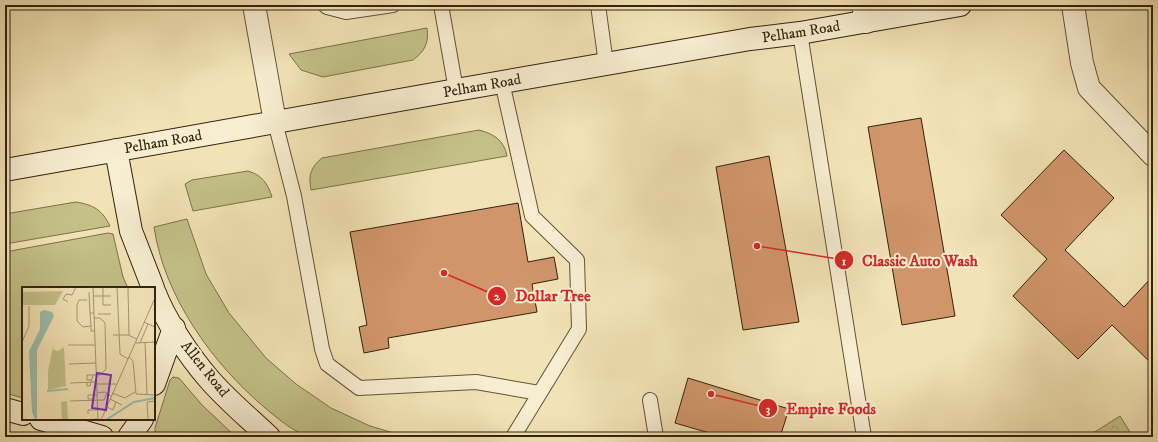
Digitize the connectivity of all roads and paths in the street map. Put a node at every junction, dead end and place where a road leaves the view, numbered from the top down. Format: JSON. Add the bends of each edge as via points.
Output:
{"nodes":[{"id":1,"x":254,"y":5,"type":"edge"},
{"id":2,"x":325,"y":5,"type":"edge"},
{"id":3,"x":393,"y":5,"type":"edge"},
{"id":4,"x":441,"y":5,"type":"edge"},
{"id":5,"x":598,"y":5,"type":"edge"},
{"id":6,"x":960,"y":5,"type":"edge"},
{"id":7,"x":1073,"y":5,"type":"edge"},
{"id":8,"x":864,"y":13,"type":"edge"},
{"id":9,"x":800,"y":33,"type":"junction"},
{"id":10,"x":606,"y":64,"type":"junction"},
{"id":11,"x":502,"y":82,"type":"junction"},
{"id":12,"x":456,"y":90,"type":"junction"},
{"id":13,"x":275,"y":122,"type":"junction"},
{"id":14,"x":116,"y":150,"type":"junction"},
{"id":15,"x":1153,"y":155,"type":"edge"},
{"id":16,"x":5,"y":170,"type":"edge"},
{"id":17,"x":153,"y":287,"type":"edge"},
{"id":18,"x":155,"y":293,"type":"edge"},
{"id":19,"x":174,"y":328,"type":"junction"},
{"id":20,"x":155,"y":381,"type":"edge"},
{"id":21,"x":539,"y":393,"type":"junction"},
{"id":22,"x":650,"y":400,"type":"dead end"},
{"id":23,"x":5,"y":408,"type":"edge"},
{"id":24,"x":22,"y":414,"type":"edge"},
{"id":25,"x":44,"y":420,"type":"edge"},
{"id":26,"x":141,"y":420,"type":"edge"},
{"id":27,"x":102,"y":437,"type":"edge"},
{"id":28,"x":129,"y":437,"type":"edge"},
{"id":29,"x":269,"y":437,"type":"edge"},
{"id":30,"x":513,"y":437,"type":"edge"},
{"id":31,"x":656,"y":437,"type":"edge"},
{"id":32,"x":864,"y":437,"type":"edge"}],
"edges":[{"from":1,"to":13,"type":"main road"},
{"from":2,"to":3,"type":"lane","via":[[346,12]]},
{"from":4,"to":12,"type":"lane"},
{"from":5,"to":10,"type":"lane"},
{"from":6,"to":8,"type":"main road","name":"Pelham Road"},
{"from":7,"to":15,"type":"main road","via":[[1089,88]]},
{"from":8,"to":9,"type":"main road","name":"Pelham Road"},
{"from":9,"to":10,"type":"main road","name":"Pelham Road"},
{"from":9,"to":32,"type":"lane"},
{"from":10,"to":11,"type":"main road","name":"Pelham Road"},
{"from":11,"to":12,"type":"main road","name":"Pelham Road"},
{"from":11,"to":21,"type":"lane","via":[[532,216],[577,260],[579,329]]},
{"from":12,"to":13,"type":"main road","name":"Pelham Road"},
{"from":13,"to":14,"type":"main road","name":"Pelham Road"},
{"from":13,"to":21,"type":"lane","via":[[294,196],[322,349],[327,364],[359,388],[476,382]]},
{"from":14,"to":16,"type":"main road","name":"Pelham Road"},
{"from":14,"to":17,"type":"main road","via":[[131,232]]},
{"from":18,"to":19,"type":"main road","name":"Allen Road"},
{"from":19,"to":20,"type":"main road"},
{"from":19,"to":29,"type":"main road","name":"Allen Road","via":[[210,380]]},
{"from":21,"to":30,"type":"lane"},
{"from":22,"to":31,"type":"lane"},
{"from":23,"to":24,"type":"main road"},
{"from":25,"to":27,"type":"main road"},
{"from":26,"to":28,"type":"main road"}]}
